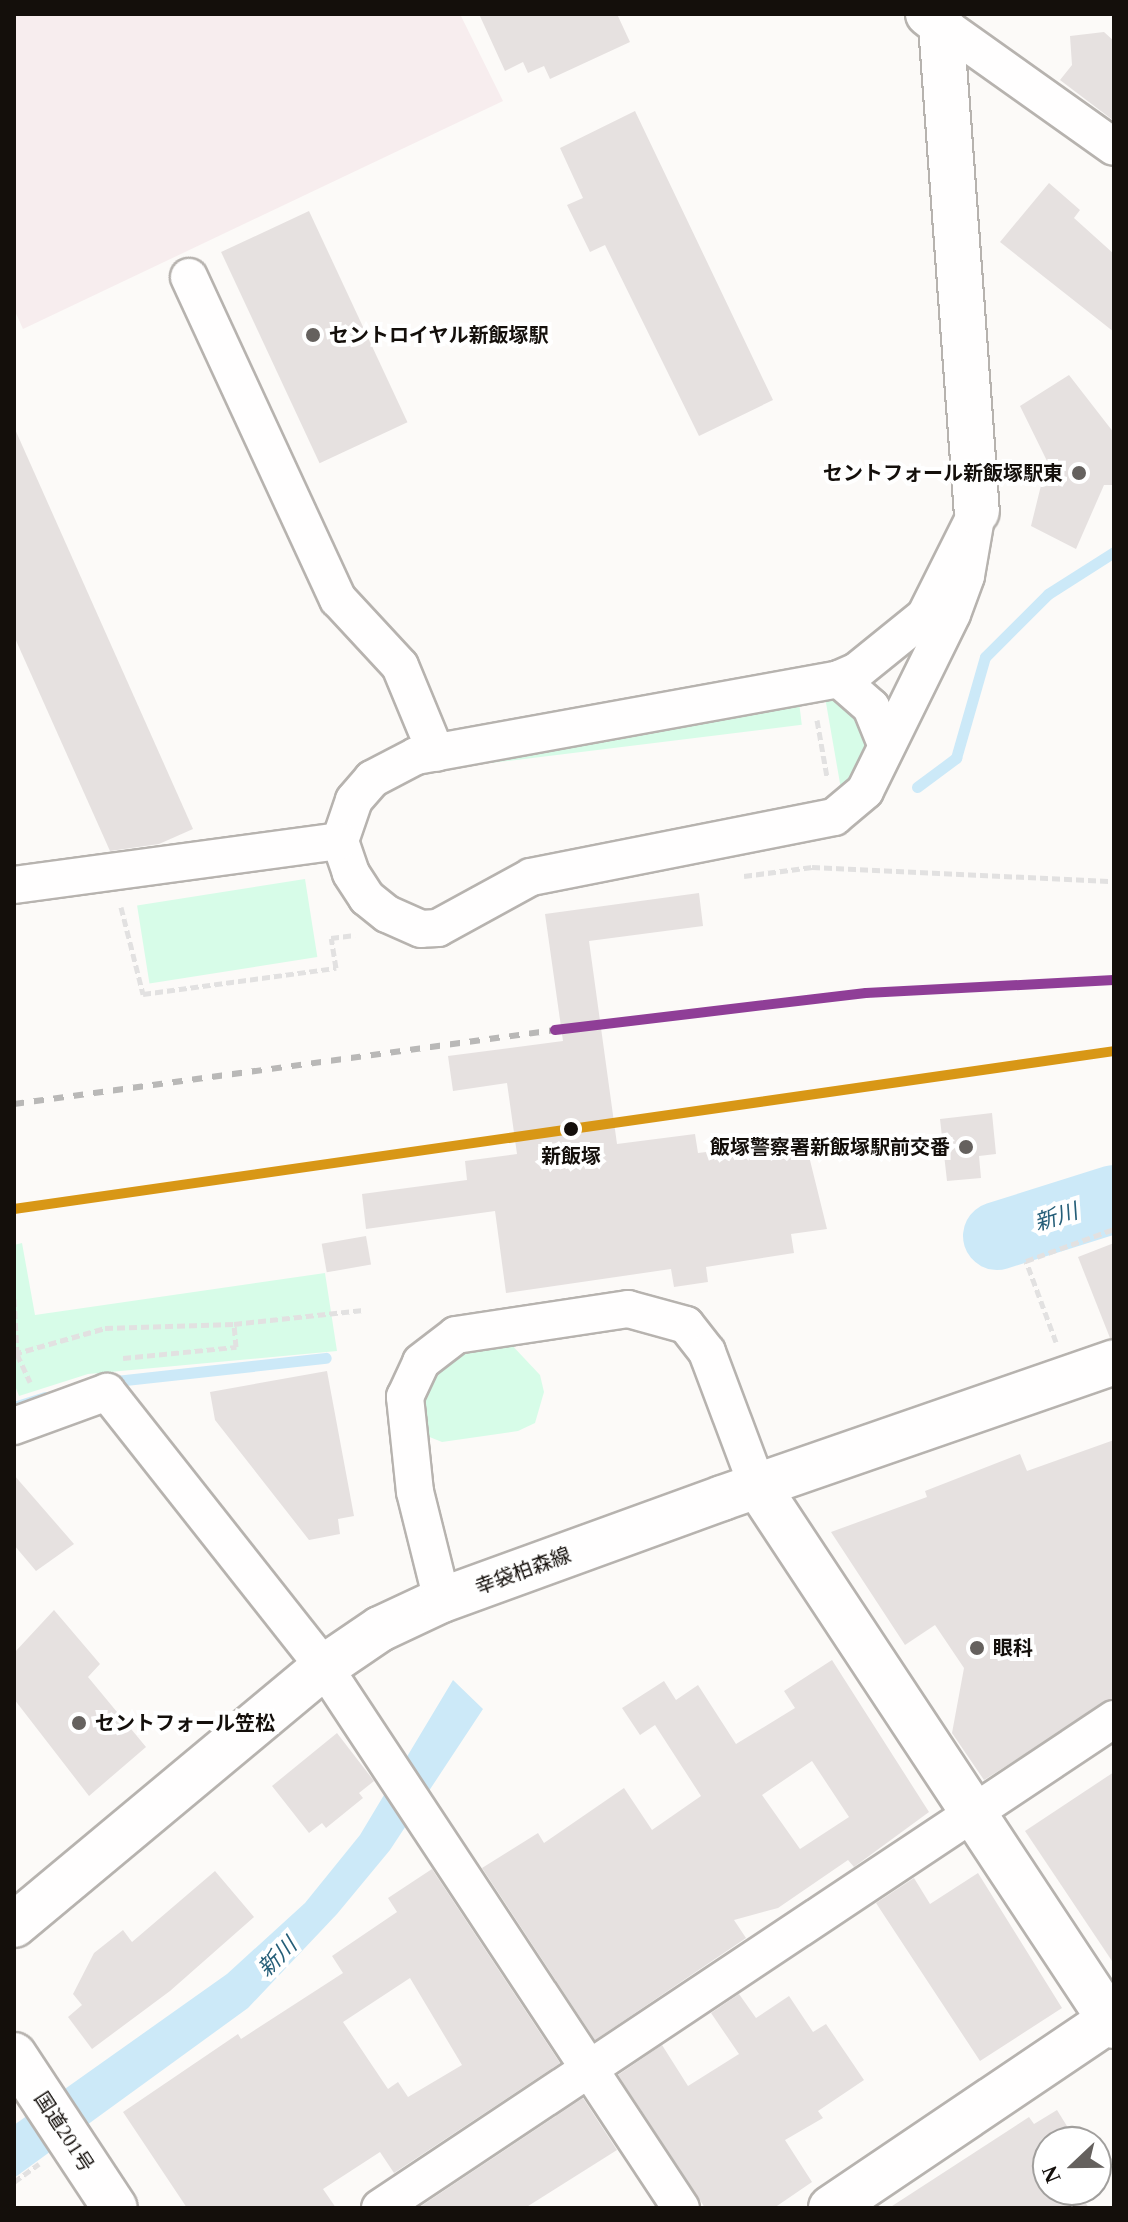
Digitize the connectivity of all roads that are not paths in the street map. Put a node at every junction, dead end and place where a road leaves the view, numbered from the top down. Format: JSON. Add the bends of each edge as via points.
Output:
{"nodes":[{"id":1,"x":935,"y":19,"type":"edge"},
{"id":2,"x":1114,"y":147,"type":"edge"},
{"id":3,"x":189,"y":277,"type":"dead end"},
{"id":4,"x":977,"y":512,"type":"junction"},
{"id":5,"x":839,"y":679,"type":"junction"},
{"id":6,"x":886,"y":744,"type":"junction"},
{"id":7,"x":436,"y":753,"type":"junction"},
{"id":8,"x":340,"y":841,"type":"junction"},
{"id":9,"x":14,"y":885,"type":"edge"},
{"id":10,"x":1114,"y":1362,"type":"edge"},
{"id":11,"x":14,"y":1426,"type":"edge"},
{"id":12,"x":757,"y":1485,"type":"junction"},
{"id":13,"x":442,"y":1600,"type":"junction"},
{"id":14,"x":324,"y":1667,"type":"junction"},
{"id":15,"x":1114,"y":1719,"type":"edge"},
{"id":16,"x":973,"y":1812,"type":"junction"},
{"id":17,"x":14,"y":1925,"type":"edge"},
{"id":18,"x":1113,"y":2021,"type":"edge"},
{"id":19,"x":14,"y":2055,"type":"edge"},
{"id":20,"x":587,"y":2069,"type":"junction"},
{"id":21,"x":115,"y":2208,"type":"edge"},
{"id":22,"x":380,"y":2208,"type":"edge"},
{"id":23,"x":681,"y":2208,"type":"edge"},
{"id":24,"x":831,"y":2208,"type":"edge"}],
"edges":[{"from":1,"to":2,"type":"street"},
{"from":1,"to":4,"type":"main road"},
{"from":3,"to":7,"type":"street","via":[[338,599],[400,666]]},
{"from":4,"to":5,"type":"street","via":[[925,616],[897,643]]},
{"from":4,"to":6,"type":"street","via":[[966,576],[952,614]]},
{"from":5,"to":6,"type":"street","via":[[871,707]]},
{"from":5,"to":7,"type":"street"},
{"from":6,"to":8,"type":"street","via":[[865,791],[834,817],[531,877],[438,928],[404,924],[367,898]]},
{"from":7,"to":8,"type":"street","via":[[389,767],[372,779],[354,800]]},
{"from":8,"to":9,"type":"street"},
{"from":10,"to":12,"type":"main road","name":"幸袋柏森線"},
{"from":11,"to":14,"type":"street","via":[[107,1392]]},
{"from":12,"to":13,"type":"main road","name":"幸袋柏森線"},
{"from":12,"to":13,"type":"street","via":[[707,1352],[686,1325],[655,1312],[628,1309],[456,1335],[421,1362],[405,1397],[415,1492]]},
{"from":12,"to":16,"type":"main road"},
{"from":13,"to":14,"type":"main road","name":"幸袋柏森線","via":[[380,1629]]},
{"from":14,"to":17,"type":"main road","name":"幸袋柏森線"},
{"from":14,"to":20,"type":"street"},
{"from":15,"to":16,"type":"street"},
{"from":16,"to":18,"type":"main road"},
{"from":16,"to":20,"type":"street"},
{"from":18,"to":24,"type":"main road"},
{"from":19,"to":21,"type":"main road","name":"国道201号","via":[[43,2101],[58,2149]]},
{"from":20,"to":22,"type":"street"},
{"from":20,"to":23,"type":"street"}]}
